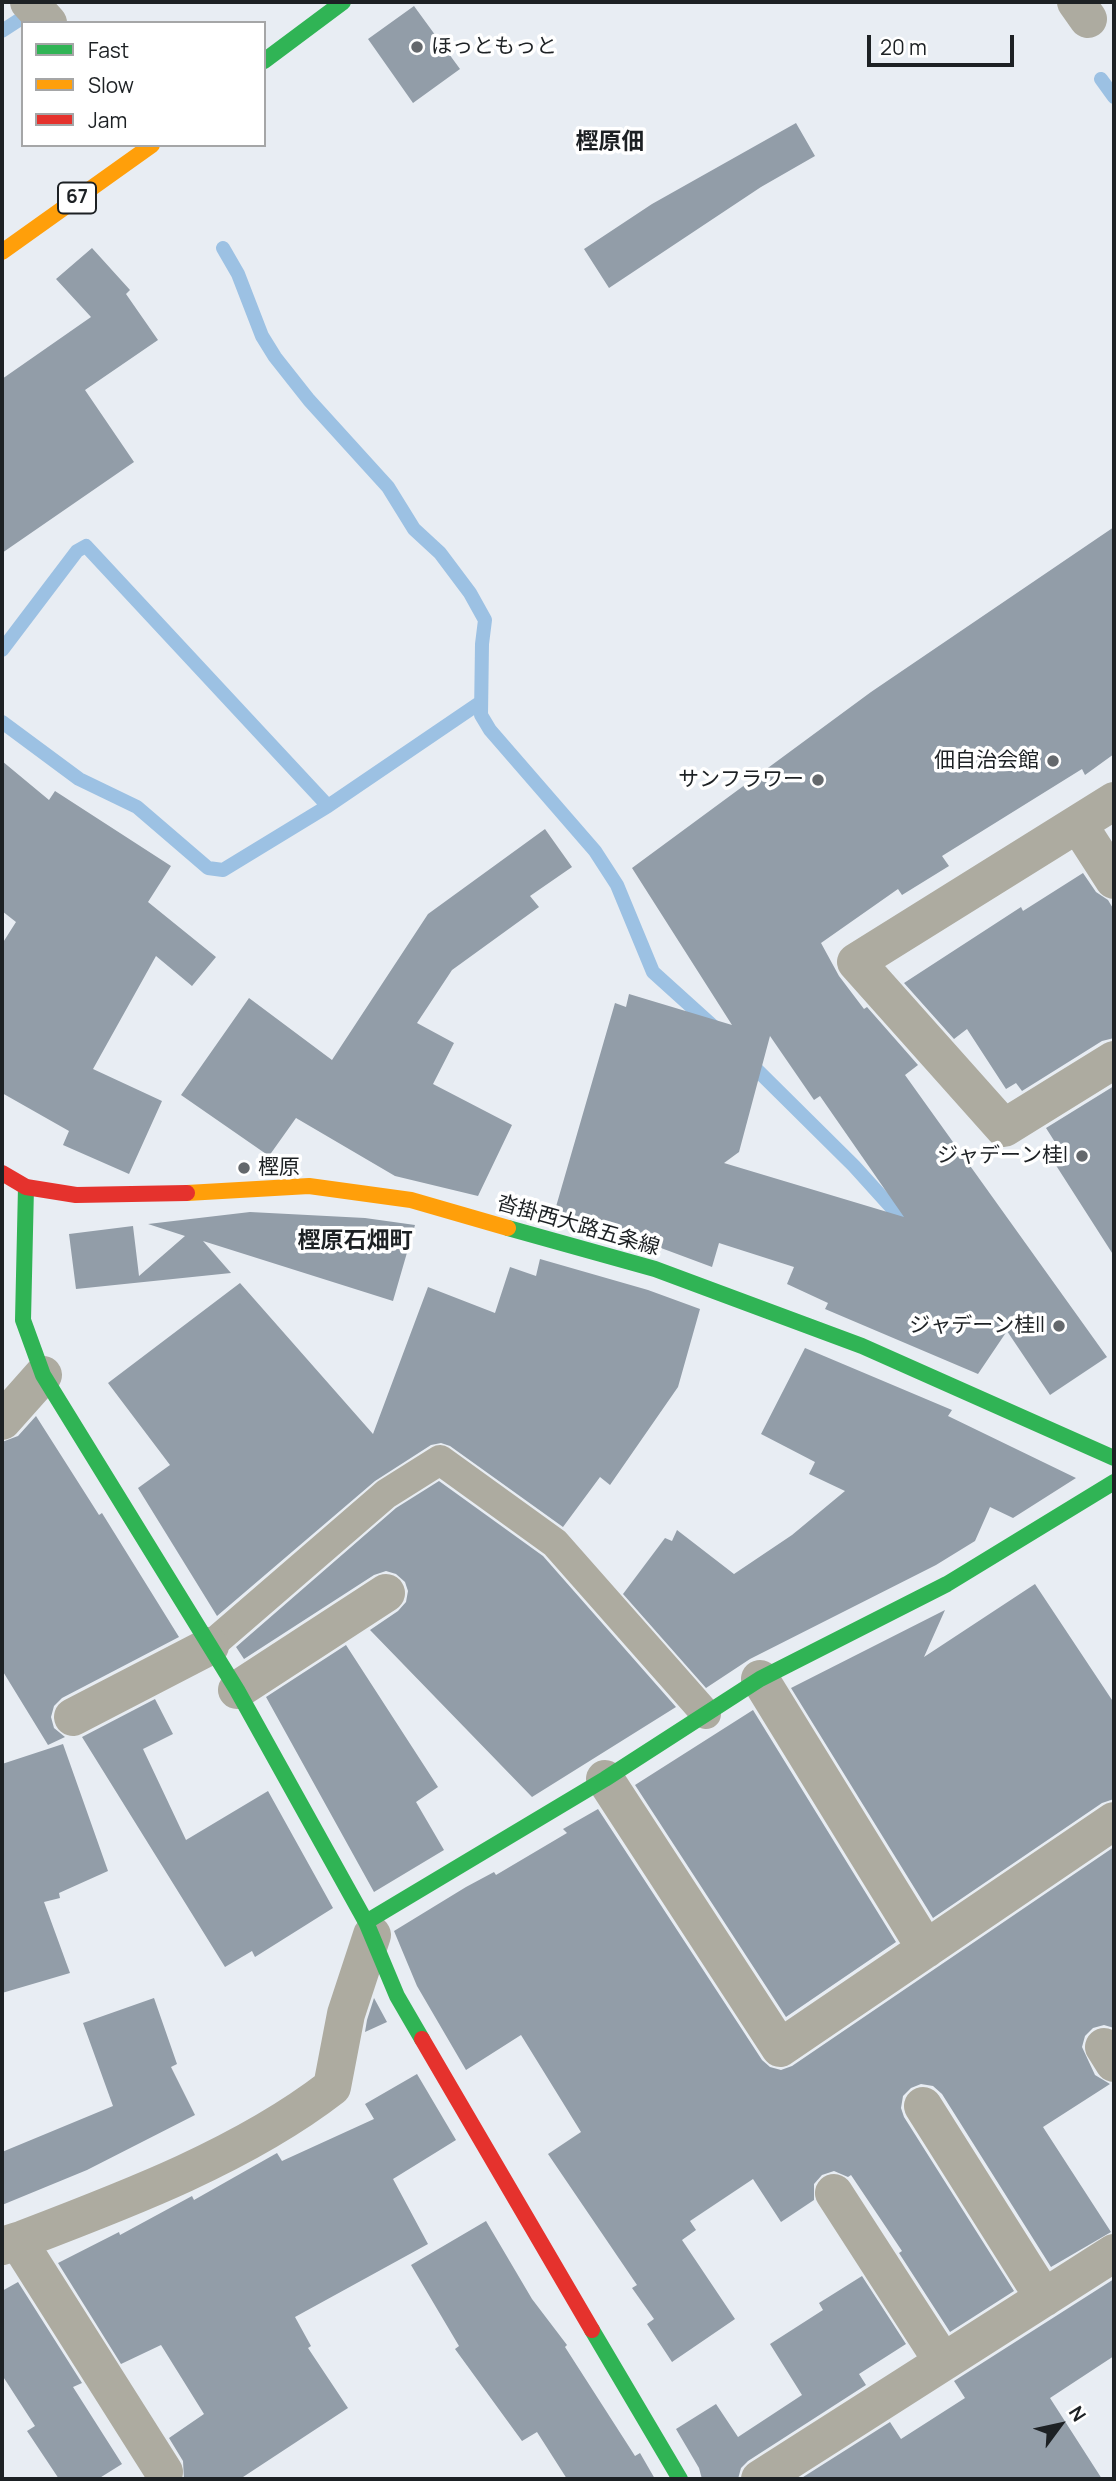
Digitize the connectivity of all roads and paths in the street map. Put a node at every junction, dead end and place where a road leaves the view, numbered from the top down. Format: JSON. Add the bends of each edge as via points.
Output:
{"nodes":[{"id":1,"x":29,"y":2,"type":"edge"},
{"id":2,"x":343,"y":2,"type":"edge"},
{"id":3,"x":46,"y":21,"type":"edge"},
{"id":4,"x":266,"y":60,"type":"edge"},
{"id":5,"x":149,"y":147,"type":"edge"},
{"id":6,"x":2,"y":252,"type":"edge"},
{"id":7,"x":1114,"y":801,"type":"edge"},
{"id":8,"x":1077,"y":824,"type":"junction"},
{"id":9,"x":1114,"y":880,"type":"edge"},
{"id":10,"x":1114,"y":1060,"type":"edge"},
{"id":11,"x":2,"y":1173,"type":"edge"},
{"id":12,"x":26,"y":1187,"type":"junction"},
{"id":13,"x":43,"y":1375,"type":"junction"},
{"id":14,"x":2,"y":1421,"type":"edge"},
{"id":15,"x":1114,"y":1458,"type":"edge"},
{"id":16,"x":1114,"y":1482,"type":"edge"},
{"id":17,"x":386,"y":1592,"type":"dead end"},
{"id":18,"x":211,"y":1646,"type":"junction"},
{"id":19,"x":760,"y":1679,"type":"junction"},
{"id":20,"x":237,"y":1690,"type":"junction"},
{"id":21,"x":706,"y":1714,"type":"junction"},
{"id":22,"x":73,"y":1717,"type":"dead end"},
{"id":23,"x":605,"y":1779,"type":"junction"},
{"id":24,"x":1114,"y":1821,"type":"edge"},
{"id":25,"x":369,"y":1929,"type":"junction"},
{"id":26,"x":926,"y":1949,"type":"junction"},
{"id":27,"x":922,"y":2106,"type":"dead end"},
{"id":28,"x":834,"y":2193,"type":"dead end"},
{"id":29,"x":10,"y":2244,"type":"edge"},
{"id":30,"x":1114,"y":2253,"type":"edge"},
{"id":31,"x":1044,"y":2298,"type":"junction"},
{"id":32,"x":943,"y":2362,"type":"junction"},
{"id":33,"x":164,"y":2472,"type":"dead end"},
{"id":34,"x":680,"y":2479,"type":"edge"},
{"id":35,"x":760,"y":2479,"type":"edge"}],
"edges":[{"from":1,"to":3,"type":"street"},
{"from":2,"to":4,"type":"street"},
{"from":5,"to":6,"type":"street","number":"67"},
{"from":7,"to":8,"type":"street"},
{"from":8,"to":9,"type":"street"},
{"from":8,"to":10,"type":"street","via":[[856,962],[1003,1128]]},
{"from":11,"to":12,"type":"street","name":"沓掛西大路五条線"},
{"from":12,"to":13,"type":"street","via":[[23,1320]]},
{"from":12,"to":15,"type":"street","name":"沓掛西大路五条線","via":[[76,1195],[160,1196],[309,1186],[411,1200],[667,1273],[862,1346]]},
{"from":13,"to":14,"type":"street"},
{"from":13,"to":18,"type":"street"},
{"from":16,"to":19,"type":"street","via":[[947,1584]]},
{"from":17,"to":20,"type":"street"},
{"from":18,"to":20,"type":"street"},
{"from":18,"to":21,"type":"lane","via":[[386,1494],[440,1460],[555,1543]]},
{"from":18,"to":22,"type":"street"},
{"from":19,"to":21,"type":"street"},
{"from":19,"to":26,"type":"street"},
{"from":20,"to":25,"type":"street"},
{"from":21,"to":23,"type":"street"},
{"from":23,"to":25,"type":"street"},
{"from":23,"to":26,"type":"street","via":[[780,2048]]},
{"from":24,"to":26,"type":"street"},
{"from":25,"to":29,"type":"street","via":[[332,2087],[302,2110],[149,2191]]},
{"from":25,"to":34,"type":"street","via":[[397,1996]]},
{"from":27,"to":31,"type":"street"},
{"from":28,"to":32,"type":"street"},
{"from":29,"to":33,"type":"street"},
{"from":30,"to":31,"type":"street"},
{"from":31,"to":32,"type":"street"},
{"from":32,"to":35,"type":"street"}]}
